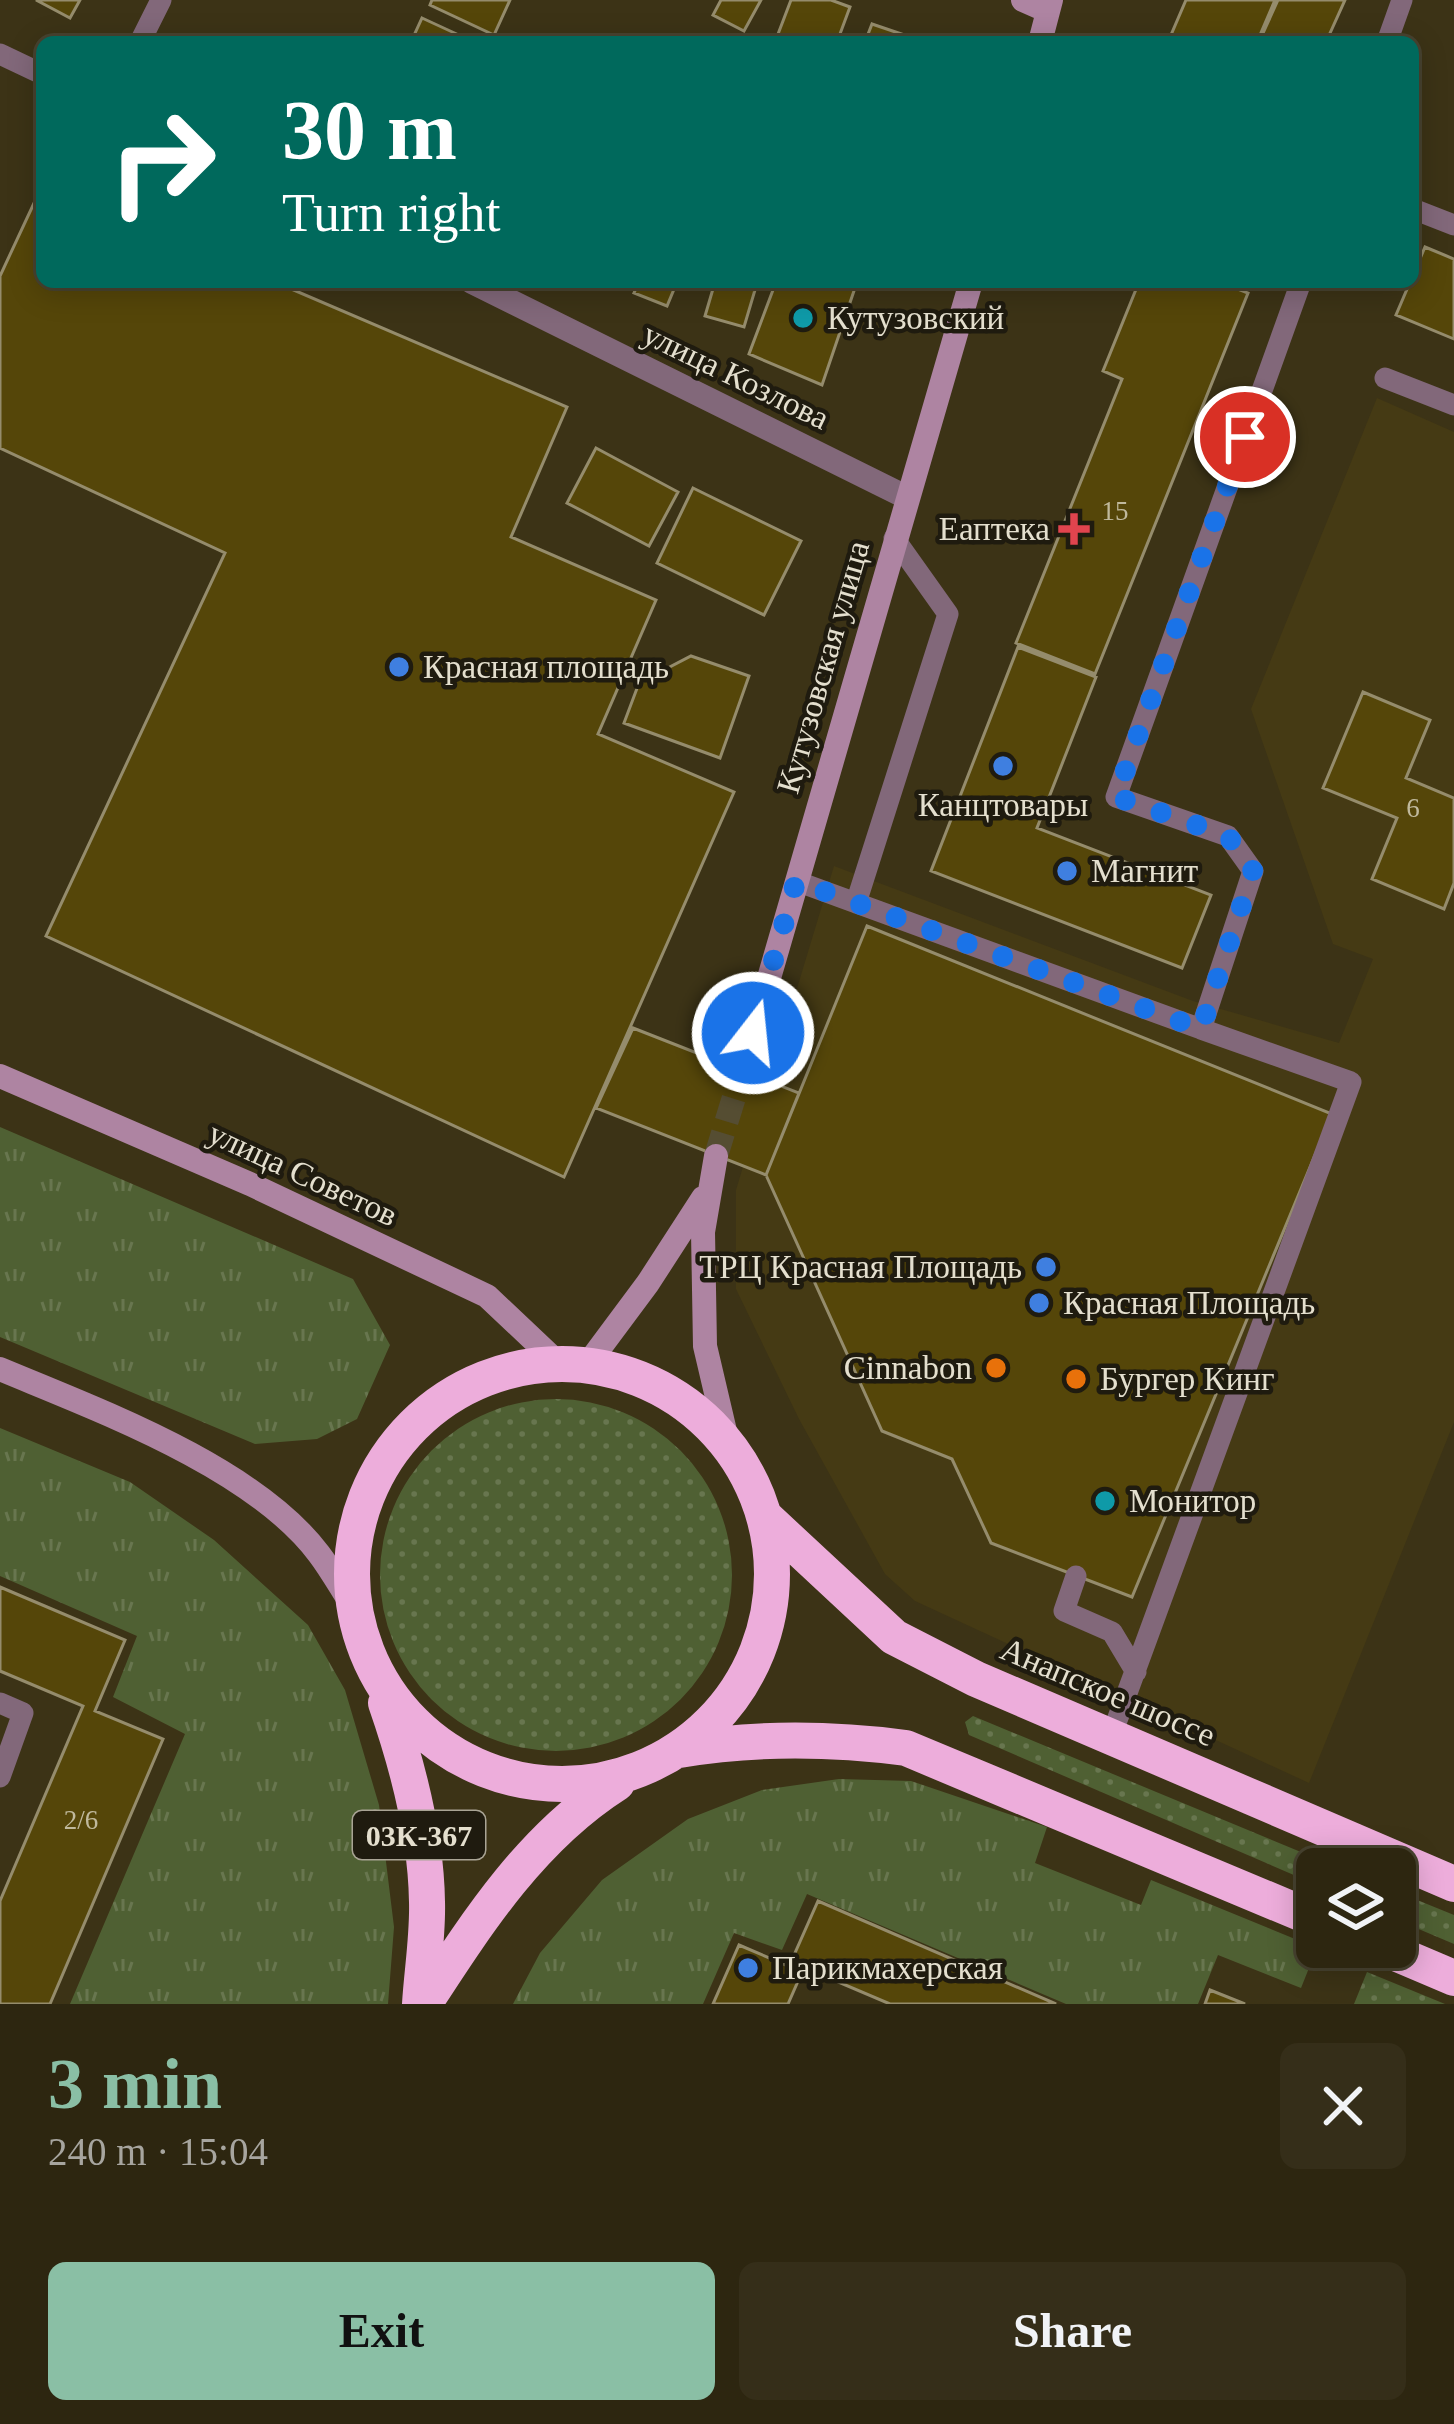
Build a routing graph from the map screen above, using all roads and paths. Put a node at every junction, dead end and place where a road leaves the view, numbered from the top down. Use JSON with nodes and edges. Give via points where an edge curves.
{"nodes":[{"id":1,"x":161,"y":0,"type":"edge"},
{"id":2,"x":1023,"y":0,"type":"edge"},
{"id":3,"x":1402,"y":0,"type":"edge"},
{"id":4,"x":1049,"y":5,"type":"edge"},
{"id":5,"x":143,"y":36,"type":"edge"},
{"id":6,"x":1041,"y":36,"type":"edge"},
{"id":7,"x":1389,"y":36,"type":"edge"},
{"id":8,"x":0,"y":54,"type":"edge"},
{"id":9,"x":36,"y":71,"type":"edge"},
{"id":10,"x":1419,"y":211,"type":"edge"},
{"id":11,"x":1454,"y":225,"type":"edge"},
{"id":12,"x":484,"y":288,"type":"edge"},
{"id":13,"x":969,"y":288,"type":"edge"},
{"id":14,"x":1299,"y":288,"type":"edge"},
{"id":15,"x":1385,"y":378,"type":"dead end"},
{"id":16,"x":1454,"y":406,"type":"edge"},
{"id":17,"x":906,"y":497,"type":"junction"},
{"id":18,"x":894,"y":538,"type":"junction"},
{"id":19,"x":796,"y":881,"type":"junction"},
{"id":20,"x":856,"y":903,"type":"junction"},
{"id":21,"x":1201,"y":1029,"type":"junction"},
{"id":22,"x":742,"y":1071,"type":"tunnel mouth"},
{"id":23,"x":0,"y":1076,"type":"edge"},
{"id":24,"x":716,"y":1156,"type":"tunnel mouth"},
{"id":25,"x":708,"y":1191,"type":"junction"},
{"id":26,"x":573,"y":1364,"type":"junction"},
{"id":27,"x":0,"y":1369,"type":"edge"},
{"id":28,"x":728,"y":1444,"type":"junction"},
{"id":29,"x":766,"y":1518,"type":"junction"},
{"id":30,"x":1076,"y":1576,"type":"dead end"},
{"id":31,"x":354,"y":1608,"type":"junction"},
{"id":32,"x":374,"y":1671,"type":"junction"},
{"id":33,"x":1136,"y":1672,"type":"junction"},
{"id":34,"x":0,"y":1703,"type":"edge"},
{"id":35,"x":1112,"y":1734,"type":"junction"},
{"id":36,"x":677,"y":1750,"type":"junction"},
{"id":37,"x":634,"y":1772,"type":"junction"},
{"id":38,"x":0,"y":1777,"type":"edge"},
{"id":39,"x":1454,"y":1884,"type":"edge"},
{"id":40,"x":1296,"y":1911,"type":"edge"},
{"id":41,"x":1416,"y":1962,"type":"edge"},
{"id":42,"x":1454,"y":1978,"type":"edge"},
{"id":43,"x":422,"y":2004,"type":"edge"}],
"edges":[{"from":1,"to":5,"type":"lane"},
{"from":2,"to":4,"type":"street"},
{"from":3,"to":7,"type":"lane"},
{"from":4,"to":6,"type":"street"},
{"from":8,"to":9,"type":"lane"},
{"from":10,"to":11,"type":"lane"},
{"from":12,"to":17,"type":"street","name":"улица Козлова"},
{"from":13,"to":17,"type":"street","name":"Кутузовская улица"},
{"from":14,"to":21,"type":"lane","via":[[1116,797],[1228,836],[1253,871]]},
{"from":15,"to":16,"type":"lane"},
{"from":17,"to":18,"type":"street","name":"Кутузовская улица"},
{"from":18,"to":19,"type":"street","name":"Кутузовская улица"},
{"from":18,"to":20,"type":"lane","via":[[947,614]]},
{"from":19,"to":20,"type":"lane"},
{"from":19,"to":22,"type":"street","name":"Кутузовская улица"},
{"from":20,"to":21,"type":"lane"},
{"from":21,"to":33,"type":"lane","via":[[1352,1082]]},
{"from":23,"to":26,"type":"street","name":"улица Советов","via":[[487,1296]]},
{"from":24,"to":25,"type":"street"},
{"from":25,"to":26,"type":"street","via":[[648,1283]]},
{"from":25,"to":28,"type":"street","via":[[705,1346]]},
{"from":26,"to":28,"type":"highway","via":[[640,1378],[689,1405]]},
{"from":26,"to":31,"type":"highway","via":[[508,1370],[418,1420],[385,1460],[362,1507],[351,1557]]},
{"from":27,"to":31,"type":"street","via":[[134,1425],[229,1477],[317,1551]]},
{"from":28,"to":29,"type":"highway"},
{"from":29,"to":35,"type":"highway","name":"Анапское шоссе","via":[[894,1637]]},
{"from":29,"to":36,"type":"highway","via":[[773,1562],[760,1648],[740,1688]]},
{"from":30,"to":33,"type":"lane","via":[[1064,1611],[1112,1632]]},
{"from":31,"to":32,"type":"highway"},
{"from":32,"to":37,"type":"highway","via":[[429,1738],[485,1769],[548,1784]]},
{"from":32,"to":43,"type":"highway","number":"03К-367","via":[[418,1822],[427,1902]]},
{"from":33,"to":35,"type":"lane"},
{"from":34,"to":38,"type":"lane","via":[[23,1713]]},
{"from":35,"to":39,"type":"highway","name":"Анапское шоссе"},
{"from":36,"to":37,"type":"highway"},
{"from":36,"to":40,"type":"highway","via":[[775,1738],[906,1748]]},
{"from":37,"to":43,"type":"highway","number":"03К-367","via":[[585,1803],[495,1895]]},
{"from":41,"to":42,"type":"highway"}]}
